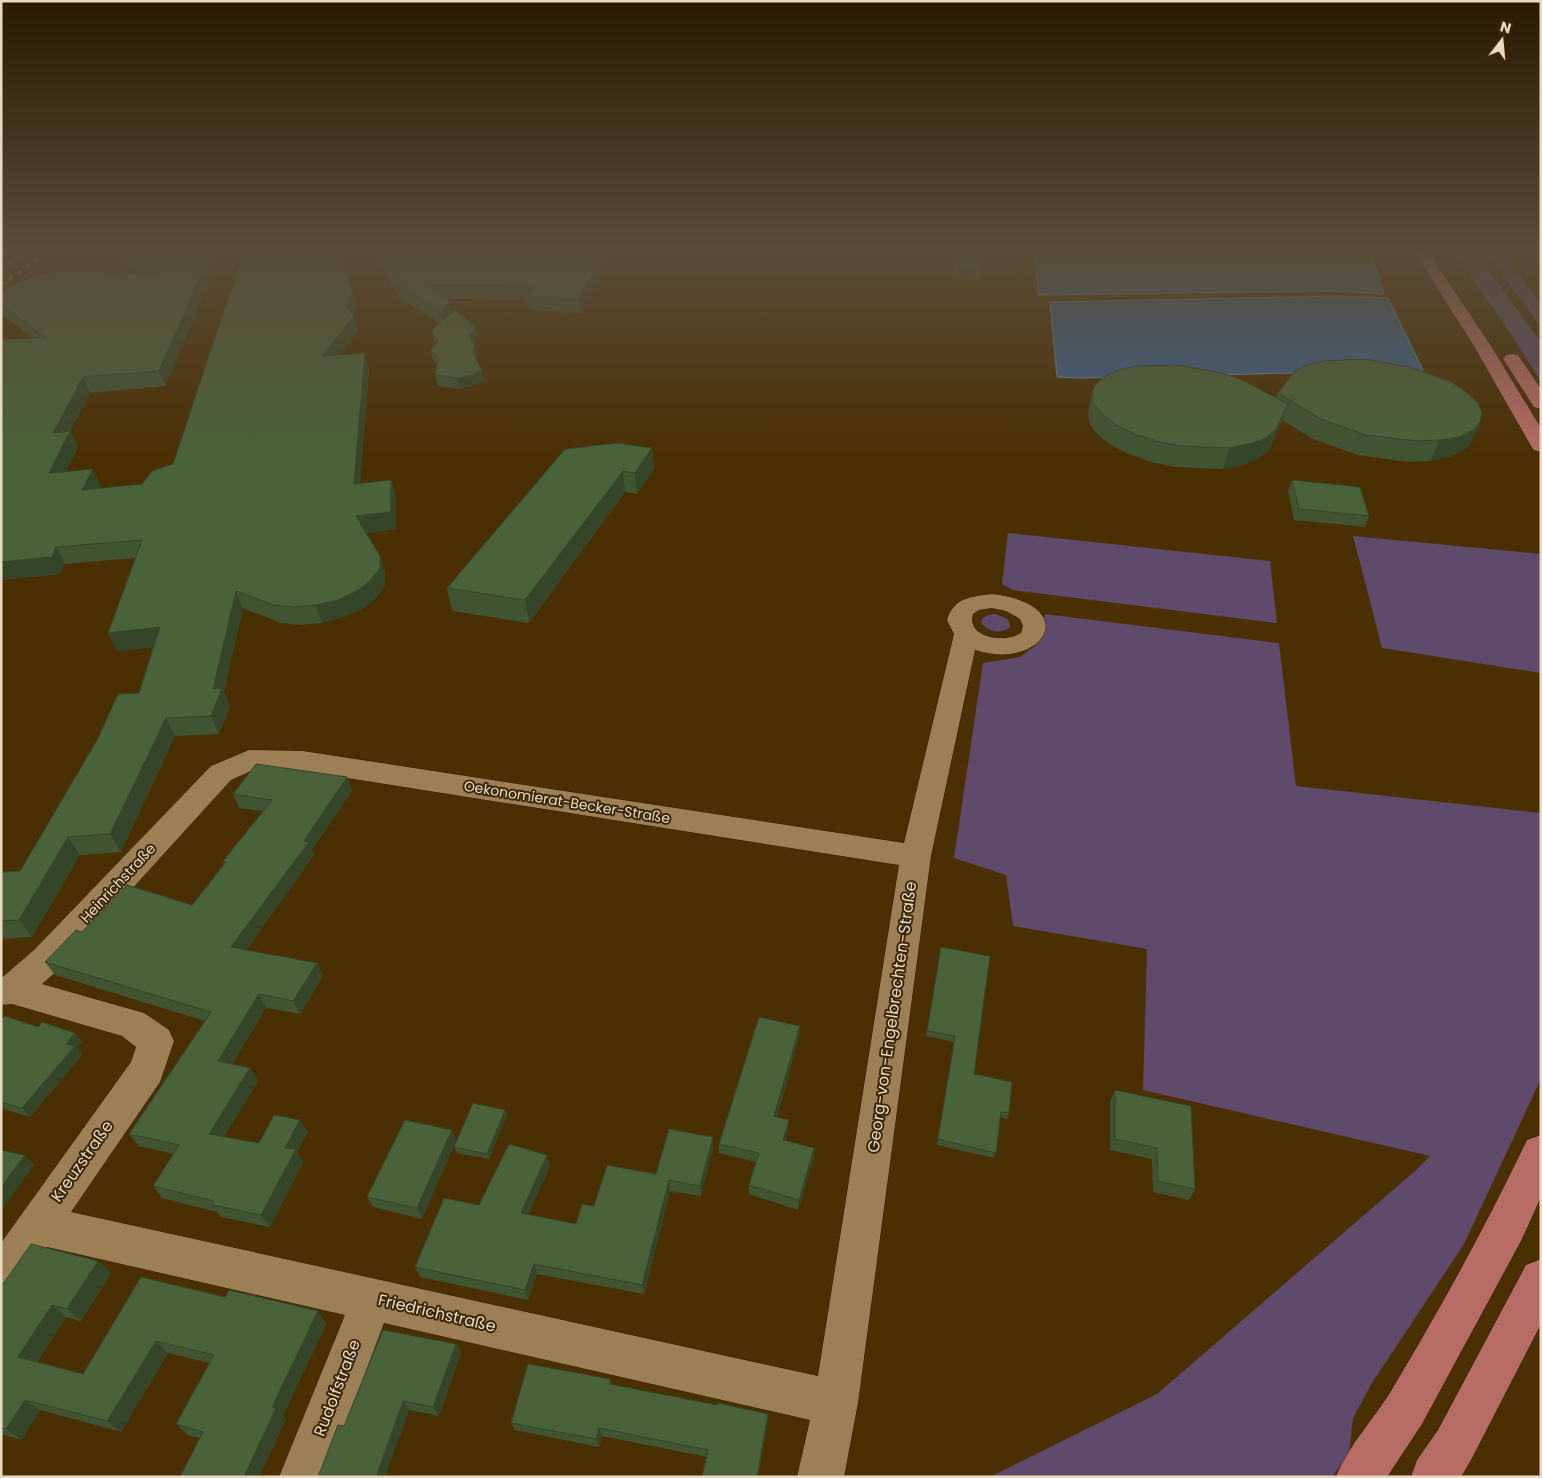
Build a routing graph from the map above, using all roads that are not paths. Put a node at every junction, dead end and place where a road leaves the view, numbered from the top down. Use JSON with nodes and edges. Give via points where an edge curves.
{"nodes":[{"id":1,"x":1466,"y":319,"type":"edge"},
{"id":2,"x":1504,"y":347,"type":"dead end"},
{"id":3,"x":1541,"y":403,"type":"edge"},
{"id":4,"x":1541,"y":446,"type":"edge"},
{"id":5,"x":966,"y":635,"type":"junction"},
{"id":6,"x":221,"y":773,"type":"joint"},
{"id":7,"x":916,"y":856,"type":"junction"},
{"id":8,"x":7,"y":990,"type":"edge"},
{"id":9,"x":156,"y":1041,"type":"joint"},
{"id":10,"x":1541,"y":1153,"type":"edge"},
{"id":11,"x":37,"y":1226,"type":"junction"},
{"id":12,"x":1,"y":1278,"type":"edge"},
{"id":13,"x":1541,"y":1280,"type":"edge"},
{"id":14,"x":372,"y":1299,"type":"junction"},
{"id":15,"x":836,"y":1403,"type":"junction"},
{"id":16,"x":302,"y":1477,"type":"edge"},
{"id":17,"x":820,"y":1477,"type":"edge"},
{"id":18,"x":832,"y":1477,"type":"edge"},
{"id":19,"x":1359,"y":1477,"type":"edge"},
{"id":20,"x":1434,"y":1477,"type":"edge"}],
"edges":[{"from":1,"to":4,"type":"main road"},
{"from":2,"to":3,"type":"main road"},
{"from":5,"to":5,"type":"street","name":"Georg-von-Engelbrechten-Straße","via":[[958,623],[959,616],[979,594],[1023,609],[1034,621],[1033,635],[1016,645],[986,645]]},
{"from":5,"to":7,"type":"street","name":"Georg-von-Engelbrechten-Straße"},
{"from":6,"to":7,"type":"street","name":"Oekonomierat-Becker-Straße","via":[[249,760],[303,760]]},
{"from":6,"to":8,"type":"street","name":"Heinrichstraße","via":[[48,959]]},
{"from":7,"to":15,"type":"street","name":"Georg-von-Engelbrechten-Straße"},
{"from":8,"to":9,"type":"street","name":"Heinrichstraße","via":[[132,1024]]},
{"from":9,"to":11,"type":"street","name":"Kreuzstraße","via":[[147,1070]]},
{"from":10,"to":19,"type":"main road","via":[[1507,1227],[1406,1408]]},
{"from":11,"to":12,"type":"street","name":"Kreuzstraße"},
{"from":11,"to":14,"type":"street","name":"Friedrichstraße"},
{"from":13,"to":20,"type":"main road","via":[[1454,1446]]},
{"from":14,"to":15,"type":"street","name":"Friedrichstraße"},
{"from":14,"to":16,"type":"street","name":"Rudolfstraße"},
{"from":15,"to":17,"type":"street","name":"Georg-von-Engelbrechten-Straße"},
{"from":15,"to":18,"type":"street","name":"Georg-von-Engelbrechten-Straße"}]}
